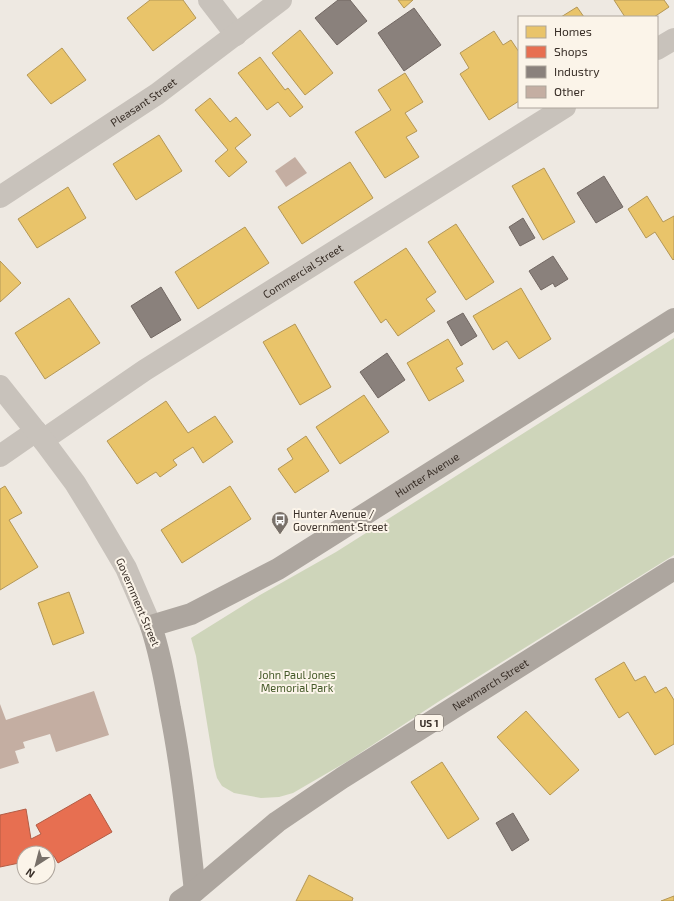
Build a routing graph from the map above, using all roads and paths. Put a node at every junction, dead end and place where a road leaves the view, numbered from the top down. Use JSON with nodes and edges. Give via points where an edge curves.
{"nodes":[{"id":1,"x":209,"y":0,"type":"edge"},
{"id":2,"x":281,"y":0,"type":"edge"},
{"id":3,"x":236,"y":35,"type":"junction"},
{"id":4,"x":674,"y":38,"type":"edge"},
{"id":5,"x":658,"y":48,"type":"edge"},
{"id":6,"x":563,"y":108,"type":"edge"},
{"id":7,"x":0,"y":196,"type":"edge"},
{"id":8,"x":674,"y":319,"type":"edge"},
{"id":9,"x":0,"y":386,"type":"edge"},
{"id":10,"x":40,"y":436,"type":"junction"},
{"id":11,"x":0,"y":456,"type":"edge"},
{"id":12,"x":674,"y":569,"type":"edge"},
{"id":13,"x":151,"y":626,"type":"junction"},
{"id":14,"x":190,"y":898,"type":"edge"}],
"edges":[{"from":1,"to":3,"type":"street"},
{"from":2,"to":3,"type":"street","name":"Pleasant Street"},
{"from":3,"to":7,"type":"street","name":"Pleasant Street","via":[[157,94]]},
{"from":4,"to":5,"type":"street"},
{"from":6,"to":10,"type":"street","name":"Commercial Street"},
{"from":8,"to":13,"type":"main road","name":"Hunter Avenue","via":[[278,569],[191,614]]},
{"from":9,"to":10,"type":"street","name":"Government Street"},
{"from":10,"to":11,"type":"street","name":"Commercial Street"},
{"from":10,"to":13,"type":"street","name":"Government Street","via":[[75,483],[124,564]]},
{"from":12,"to":14,"type":"main road","name":"Newmarch Street","number":"US 1","via":[[342,778],[277,822]]},
{"from":13,"to":14,"type":"main road","name":"Government Street","via":[[161,657],[180,765]]}]}
